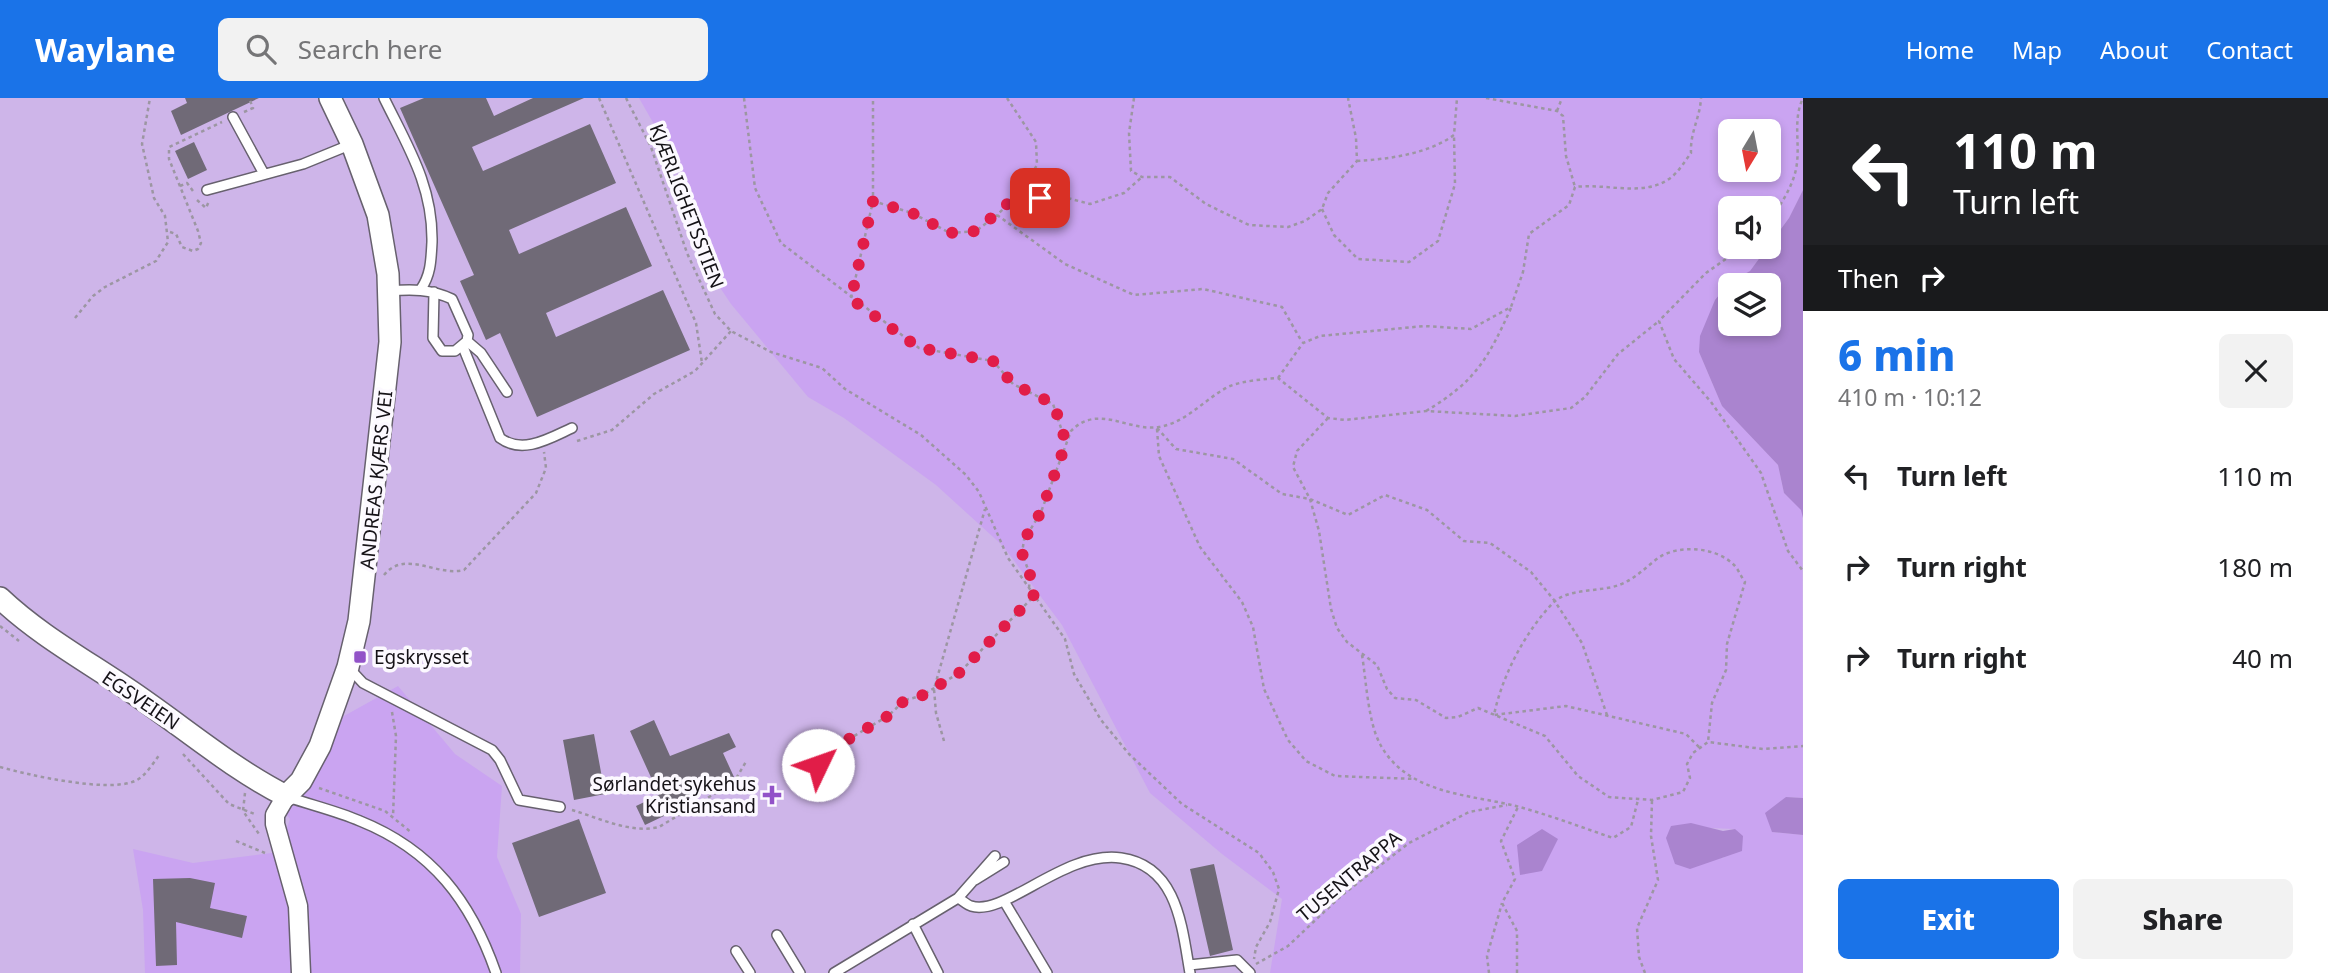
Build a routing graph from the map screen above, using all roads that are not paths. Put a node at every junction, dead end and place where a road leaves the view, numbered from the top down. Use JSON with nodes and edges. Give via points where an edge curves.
{"nodes":[{"id":1,"x":330,"y":98,"type":"edge"},
{"id":2,"x":384,"y":98,"type":"edge"},
{"id":3,"x":233,"y":117,"type":"road end"},
{"id":4,"x":352,"y":144,"type":"junction"},
{"id":5,"x":264,"y":174,"type":"junction"},
{"id":6,"x":207,"y":190,"type":"dead end"},
{"id":7,"x":421,"y":289,"type":"junction"},
{"id":8,"x":389,"y":291,"type":"junction"},
{"id":9,"x":434,"y":292,"type":"junction"},
{"id":10,"x":465,"y":344,"type":"junction"},
{"id":11,"x":507,"y":392,"type":"dead end"},
{"id":12,"x":572,"y":428,"type":"dead end"},
{"id":13,"x":0,"y":598,"type":"edge"},
{"id":14,"x":348,"y":667,"type":"junction"},
{"id":15,"x":286,"y":796,"type":"junction"},
{"id":16,"x":559,"y":807,"type":"road end"},
{"id":17,"x":1000,"y":859,"type":"dead end"},
{"id":18,"x":958,"y":898,"type":"junction"},
{"id":19,"x":1004,"y":901,"type":"junction"},
{"id":20,"x":913,"y":924,"type":"junction"},
{"id":21,"x":777,"y":935,"type":"dead end"},
{"id":22,"x":736,"y":951,"type":"dead end"},
{"id":23,"x":1190,"y":969,"type":"edge"},
{"id":24,"x":1252,"y":970,"type":"edge"},
{"id":25,"x":841,"y":971,"type":"edge"},
{"id":26,"x":301,"y":973,"type":"edge"},
{"id":27,"x":496,"y":973,"type":"edge"},
{"id":28,"x":750,"y":973,"type":"edge"},
{"id":29,"x":800,"y":973,"type":"edge"},
{"id":30,"x":938,"y":973,"type":"edge"},
{"id":31,"x":1047,"y":973,"type":"edge"}],
"edges":[{"from":1,"to":4,"type":"street","name":"ANDREAS KJÆRS VEI"},
{"from":2,"to":7,"type":"lane","via":[[430,199],[431,261]]},
{"from":3,"to":5,"type":"lane"},
{"from":4,"to":5,"type":"lane"},
{"from":4,"to":8,"type":"street","name":"ANDREAS KJÆRS VEI","via":[[378,215]]},
{"from":5,"to":6,"type":"lane"},
{"from":7,"to":8,"type":"lane"},
{"from":7,"to":9,"type":"lane"},
{"from":8,"to":14,"type":"street","name":"ANDREAS KJÆRS VEI","via":[[387,380],[363,593]]},
{"from":9,"to":10,"type":"lane","via":[[456,304],[466,328]]},
{"from":9,"to":10,"type":"lane","via":[[435,344],[448,352]]},
{"from":10,"to":11,"type":"lane","via":[[481,353]]},
{"from":10,"to":12,"type":"lane","via":[[498,435],[515,445],[540,442]]},
{"from":13,"to":15,"type":"street","name":"EGSVEIEN","via":[[67,651]]},
{"from":14,"to":15,"type":"street","name":"ANDREAS KJÆRS VEI","via":[[311,765]]},
{"from":14,"to":16,"type":"lane","via":[[363,683],[492,750],[519,800]]},
{"from":15,"to":26,"type":"street","via":[[275,815],[298,906]]},
{"from":15,"to":27,"type":"lane","name":"EGSVEIEN","via":[[360,821],[404,844],[433,867],[474,917]]},
{"from":17,"to":18,"type":"lane"},
{"from":18,"to":19,"type":"lane","via":[[972,907]]},
{"from":18,"to":20,"type":"lane"},
{"from":19,"to":23,"type":"lane","via":[[1073,863],[1112,857],[1136,862],[1156,874],[1170,891]]},
{"from":19,"to":31,"type":"lane"},
{"from":20,"to":25,"type":"lane"},
{"from":20,"to":30,"type":"lane"},
{"from":21,"to":29,"type":"lane"},
{"from":22,"to":28,"type":"lane"},
{"from":23,"to":24,"type":"lane","via":[[1237,960]]}]}
